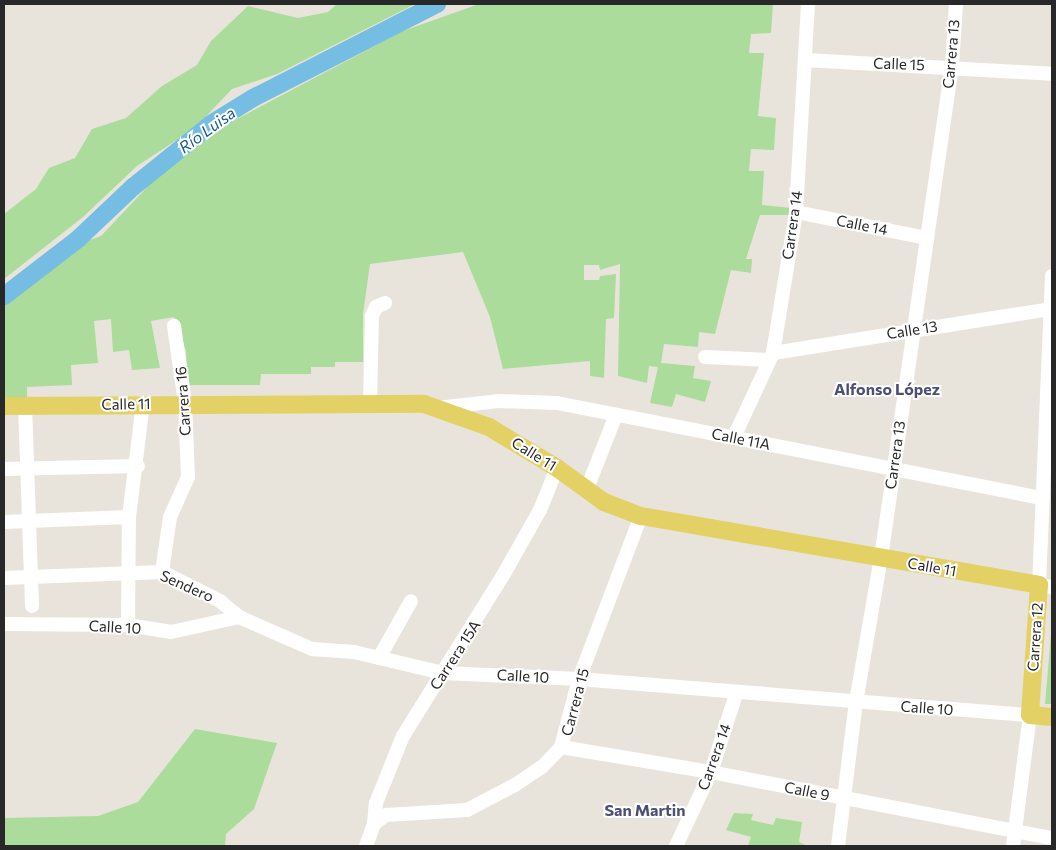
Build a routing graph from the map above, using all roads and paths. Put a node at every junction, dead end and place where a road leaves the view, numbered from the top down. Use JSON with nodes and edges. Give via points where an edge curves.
{"nodes":[{"id":1,"x":808,"y":4,"type":"edge"},
{"id":2,"x":956,"y":4,"type":"edge"},
{"id":3,"x":805,"y":60,"type":"junction"},
{"id":4,"x":952,"y":66,"type":"junction"},
{"id":5,"x":1052,"y":74,"type":"edge"},
{"id":6,"x":796,"y":212,"type":"junction"},
{"id":7,"x":928,"y":238,"type":"junction"},
{"id":8,"x":1052,"y":276,"type":"edge"},
{"id":9,"x":385,"y":303,"type":"dead end"},
{"id":10,"x":1051,"y":310,"type":"edge"},
{"id":11,"x":174,"y":326,"type":"dead end"},
{"id":12,"x":912,"y":329,"type":"junction"},
{"id":13,"x":771,"y":356,"type":"junction"},
{"id":14,"x":705,"y":357,"type":"dead end"},
{"id":15,"x":1049,"y":402,"type":"edge"},
{"id":16,"x":143,"y":403,"type":"junction"},
{"id":17,"x":185,"y":403,"type":"junction"},
{"id":18,"x":370,"y":403,"type":"junction"},
{"id":19,"x":4,"y":406,"type":"edge"},
{"id":20,"x":25,"y":406,"type":"junction"},
{"id":21,"x":437,"y":408,"type":"junction"},
{"id":22,"x":616,"y":415,"type":"junction"},
{"id":23,"x":734,"y":437,"type":"junction"},
{"id":24,"x":138,"y":466,"type":"junction"},
{"id":25,"x":26,"y":468,"type":"junction"},
{"id":26,"x":557,"y":468,"type":"junction"},
{"id":27,"x":4,"y":469,"type":"edge"},
{"id":28,"x":892,"y":469,"type":"junction"},
{"id":29,"x":586,"y":491,"type":"junction"},
{"id":30,"x":1044,"y":498,"type":"junction"},
{"id":31,"x":641,"y":516,"type":"junction"},
{"id":32,"x":128,"y":517,"type":"junction"},
{"id":33,"x":4,"y":522,"type":"edge"},
{"id":34,"x":29,"y":522,"type":"junction"},
{"id":35,"x":881,"y":558,"type":"junction"},
{"id":36,"x":129,"y":572,"type":"junction"},
{"id":37,"x":162,"y":572,"type":"junction"},
{"id":38,"x":31,"y":577,"type":"junction"},
{"id":39,"x":4,"y":578,"type":"edge"},
{"id":40,"x":1046,"y":586,"type":"edge"},
{"id":41,"x":410,"y":601,"type":"dead end"},
{"id":42,"x":32,"y":606,"type":"dead end"},
{"id":43,"x":239,"y":617,"type":"junction"},
{"id":44,"x":4,"y":624,"type":"edge"},
{"id":45,"x":128,"y":625,"type":"junction"},
{"id":46,"x":379,"y":658,"type":"junction"},
{"id":47,"x":443,"y":672,"type":"junction"},
{"id":48,"x":579,"y":679,"type":"junction"},
{"id":49,"x":736,"y":694,"type":"junction"},
{"id":50,"x":856,"y":702,"type":"junction"},
{"id":51,"x":1030,"y":716,"type":"junction"},
{"id":52,"x":1052,"y":717,"type":"edge"},
{"id":53,"x":562,"y":747,"type":"junction"},
{"id":54,"x":711,"y":772,"type":"junction"},
{"id":55,"x":845,"y":799,"type":"junction"},
{"id":56,"x":374,"y":824,"type":"junction"},
{"id":57,"x":1015,"y":830,"type":"junction"},
{"id":58,"x":1052,"y":838,"type":"edge"},
{"id":59,"x":366,"y":846,"type":"edge"},
{"id":60,"x":676,"y":846,"type":"edge"},
{"id":61,"x":838,"y":846,"type":"edge"},
{"id":62,"x":1013,"y":846,"type":"edge"}],
"edges":[{"from":1,"to":3,"type":"street","name":"Carrera 14"},
{"from":2,"to":4,"type":"street","name":"Carrera 13"},
{"from":3,"to":4,"type":"street","name":"Calle 15"},
{"from":3,"to":6,"type":"street","name":"Carrera 14"},
{"from":4,"to":5,"type":"street","name":"Calle 15"},
{"from":4,"to":7,"type":"street","name":"Carrera 13"},
{"from":6,"to":7,"type":"street","name":"Calle 14"},
{"from":6,"to":13,"type":"street","name":"Carrera 14"},
{"from":7,"to":12,"type":"street","name":"Carrera 13"},
{"from":8,"to":10,"type":"street","name":"Carrera 12"},
{"from":9,"to":18,"type":"street","via":[[376,307],[372,316]]},
{"from":10,"to":12,"type":"street","name":"Calle 13"},
{"from":10,"to":15,"type":"street","name":"Carrera 12"},
{"from":11,"to":17,"type":"street","name":"Carrera 16"},
{"from":12,"to":13,"type":"street","name":"Calle 13"},
{"from":12,"to":28,"type":"street","name":"Carrera 13"},
{"from":13,"to":14,"type":"street","name":"Calle 13"},
{"from":13,"to":23,"type":"street","name":"Carrera 14"},
{"from":15,"to":30,"type":"street","name":"Carrera 12"},
{"from":16,"to":17,"type":"main road","name":"Calle 11"},
{"from":16,"to":20,"type":"main road","name":"Calle 11"},
{"from":16,"to":24,"type":"street"},
{"from":17,"to":18,"type":"main road","name":"Calle 11"},
{"from":17,"to":37,"type":"street","name":"Carrera 16","via":[[188,477],[170,517]]},
{"from":18,"to":21,"type":"main road","name":"Calle 11","via":[[410,402]]},
{"from":19,"to":20,"type":"main road","name":"Calle 11"},
{"from":20,"to":25,"type":"street"},
{"from":21,"to":22,"type":"street","name":"Calle 11A","via":[[528,400]]},
{"from":21,"to":26,"type":"main road","name":"Calle 11","via":[[489,427]]},
{"from":22,"to":23,"type":"street","name":"Calle 11A"},
{"from":22,"to":29,"type":"street"},
{"from":23,"to":28,"type":"street","name":"Calle 11A"},
{"from":24,"to":25,"type":"street"},
{"from":24,"to":32,"type":"street"},
{"from":25,"to":27,"type":"street"},
{"from":25,"to":34,"type":"street"},
{"from":26,"to":29,"type":"main road","name":"Calle 11"},
{"from":26,"to":47,"type":"street","name":"Carrera 15A","via":[[540,510]]},
{"from":28,"to":30,"type":"street","name":"Calle 11A"},
{"from":28,"to":35,"type":"street","name":"Carrera 13"},
{"from":29,"to":31,"type":"main road","name":"Calle 11"},
{"from":30,"to":40,"type":"street","name":"Carrera 12"},
{"from":31,"to":35,"type":"main road","name":"Calle 11"},
{"from":31,"to":48,"type":"street","name":"Carrera 15"},
{"from":32,"to":34,"type":"street"},
{"from":32,"to":36,"type":"street"},
{"from":33,"to":34,"type":"street"},
{"from":34,"to":38,"type":"street"},
{"from":35,"to":40,"type":"main road","name":"Calle 11"},
{"from":35,"to":50,"type":"street","name":"Carrera 13"},
{"from":36,"to":37,"type":"street","name":"Sendero"},
{"from":36,"to":38,"type":"street","name":"Sendero"},
{"from":36,"to":45,"type":"street"},
{"from":37,"to":43,"type":"street","name":"Sendero","via":[[220,601]]},
{"from":38,"to":39,"type":"street","name":"Sendero"},
{"from":38,"to":42,"type":"street"},
{"from":40,"to":51,"type":"main road","name":"Carrera 12"},
{"from":41,"to":46,"type":"street"},
{"from":43,"to":45,"type":"street","name":"Calle 10","via":[[171,632]]},
{"from":43,"to":46,"type":"street","name":"Calle 10","via":[[312,649]]},
{"from":44,"to":45,"type":"street","name":"Calle 10"},
{"from":46,"to":47,"type":"street","name":"Calle 10"},
{"from":47,"to":48,"type":"street","name":"Calle 10"},
{"from":47,"to":56,"type":"street","name":"Carrera 15A","via":[[403,736],[376,803]]},
{"from":48,"to":49,"type":"street","name":"Calle 10"},
{"from":48,"to":53,"type":"street","name":"Carrera 15"},
{"from":49,"to":50,"type":"street","name":"Calle 10"},
{"from":49,"to":54,"type":"street","name":"Carrera 14"},
{"from":50,"to":51,"type":"street","name":"Calle 10"},
{"from":50,"to":55,"type":"street","name":"Carrera 13"},
{"from":51,"to":52,"type":"main road","name":"Calle 10"},
{"from":51,"to":57,"type":"street","name":"Carrera 12"},
{"from":53,"to":54,"type":"street","name":"Calle 9"},
{"from":53,"to":56,"type":"street","name":"Carrera 15","via":[[542,767],[515,785],[467,810],[386,815]]},
{"from":54,"to":55,"type":"street","name":"Calle 9"},
{"from":54,"to":60,"type":"street","name":"Carrera 14"},
{"from":55,"to":57,"type":"street","name":"Calle 9"},
{"from":55,"to":61,"type":"street","name":"Carrera 13"},
{"from":56,"to":59,"type":"street","name":"Carrera 15A"},
{"from":57,"to":58,"type":"street","name":"Calle 9"},
{"from":57,"to":62,"type":"street","name":"Carrera 12"}]}
